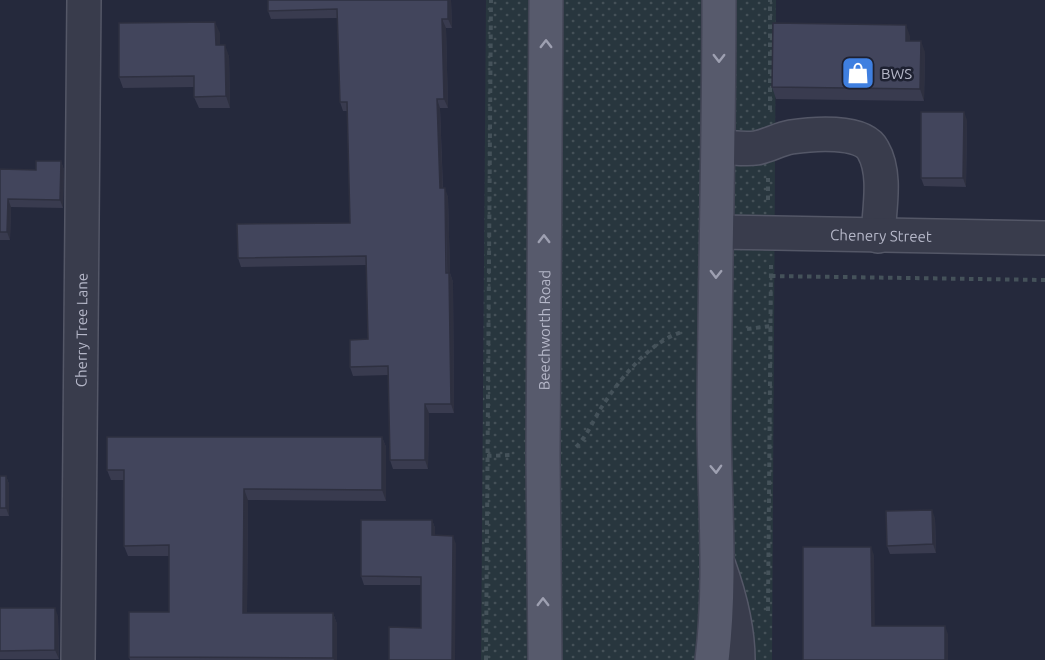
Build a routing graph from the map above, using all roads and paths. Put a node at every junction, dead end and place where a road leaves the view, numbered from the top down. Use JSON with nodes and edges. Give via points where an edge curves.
{"nodes":[{"id":1,"x":84,"y":0,"type":"edge"},
{"id":2,"x":491,"y":0,"type":"edge"},
{"id":3,"x":546,"y":0,"type":"edge"},
{"id":4,"x":719,"y":0,"type":"edge"},
{"id":5,"x":770,"y":0,"type":"edge"},
{"id":6,"x":770,"y":144,"type":"junction"},
{"id":7,"x":718,"y":147,"type":"junction"},
{"id":8,"x":717,"y":231,"type":"junction"},
{"id":9,"x":769,"y":234,"type":"junction"},
{"id":10,"x":878,"y":236,"type":"junction"},
{"id":11,"x":1045,"y":238,"type":"edge"},
{"id":12,"x":771,"y":276,"type":"junction"},
{"id":13,"x":1045,"y":280,"type":"edge"},
{"id":14,"x":771,"y":326,"type":"junction"},
{"id":15,"x":715,"y":330,"type":"junction"},
{"id":16,"x":543,"y":455,"type":"junction"},
{"id":17,"x":487,"y":456,"type":"junction"},
{"id":18,"x":718,"y":564,"type":"junction"},
{"id":19,"x":768,"y":612,"type":"dead end"},
{"id":20,"x":78,"y":660,"type":"edge"},
{"id":21,"x":486,"y":660,"type":"edge"},
{"id":22,"x":545,"y":660,"type":"edge"},
{"id":23,"x":712,"y":660,"type":"edge"},
{"id":24,"x":738,"y":660,"type":"edge"}],
"edges":[{"from":1,"to":20,"type":"street","name":"Cherry Tree Lane"},
{"from":2,"to":17,"type":"path"},
{"from":16,"to":3,"type":"main road","name":"Beechworth Road","one_way":true},
{"from":4,"to":7,"type":"main road","one_way":true},
{"from":5,"to":6,"type":"path"},
{"from":6,"to":7,"type":"street","via":[[755,148]]},
{"from":6,"to":9,"type":"path"},
{"from":6,"to":10,"type":"street","via":[[789,137],[832,134],[864,139],[873,148],[879,164]]},
{"from":7,"to":8,"type":"main road"},
{"from":8,"to":9,"type":"street","name":"Chenery Street"},
{"from":8,"to":15,"type":"main road","one_way":true},
{"from":9,"to":10,"type":"street","name":"Chenery Street"},
{"from":9,"to":12,"type":"path"},
{"from":10,"to":11,"type":"street","name":"Chenery Street"},
{"from":12,"to":13,"type":"path"},
{"from":12,"to":14,"type":"path"},
{"from":14,"to":15,"type":"path"},
{"from":14,"to":19,"type":"path"},
{"from":15,"to":16,"type":"path","via":[[679,333],[661,342],[616,386],[570,453]]},
{"from":15,"to":18,"type":"main road","one_way":true},
{"from":16,"to":17,"type":"path"},
{"from":22,"to":16,"type":"main road","name":"Beechworth Road","one_way":true},
{"from":17,"to":21,"type":"path"},
{"from":18,"to":23,"type":"main road"},
{"from":18,"to":24,"type":"street","via":[[734,612]]}]}
